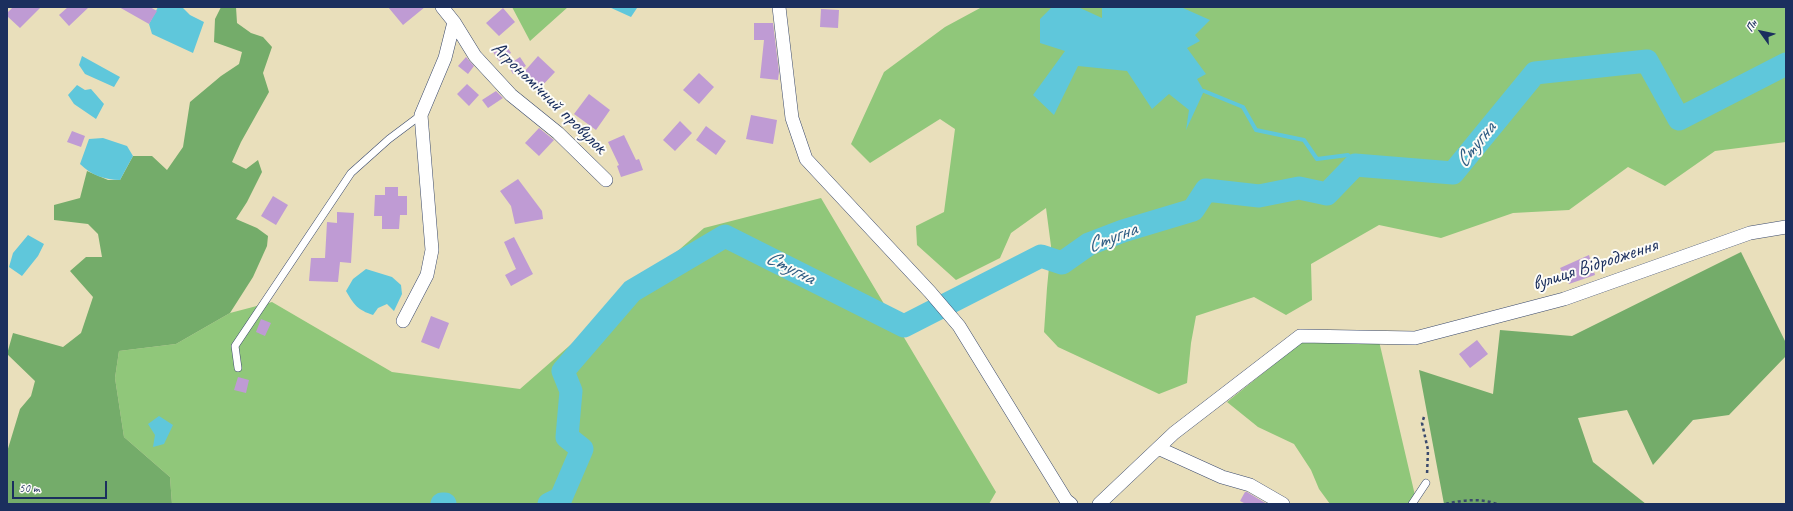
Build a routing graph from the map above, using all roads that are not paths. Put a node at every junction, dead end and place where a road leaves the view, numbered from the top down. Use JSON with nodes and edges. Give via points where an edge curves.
{"nodes":[{"id":1,"x":442,"y":7,"type":"edge"},
{"id":2,"x":779,"y":7,"type":"edge"},
{"id":3,"x":454,"y":22,"type":"junction"},
{"id":4,"x":421,"y":116,"type":"junction"},
{"id":5,"x":606,"y":180,"type":"dead end"},
{"id":6,"x":1786,"y":227,"type":"edge"},
{"id":7,"x":403,"y":321,"type":"dead end"},
{"id":8,"x":238,"y":368,"type":"dead end"},
{"id":9,"x":1158,"y":448,"type":"junction"},
{"id":10,"x":1426,"y":483,"type":"road end"},
{"id":11,"x":1071,"y":504,"type":"edge"},
{"id":12,"x":1099,"y":504,"type":"edge"},
{"id":13,"x":1283,"y":504,"type":"edge"},
{"id":14,"x":1412,"y":504,"type":"edge"}],
"edges":[{"from":1,"to":3,"type":"street","name":"Агрономічний провулок"},
{"from":2,"to":11,"type":"street","via":[[792,118],[806,159],[959,326],[1066,500]]},
{"from":3,"to":4,"type":"street","via":[[445,58]]},
{"from":3,"to":5,"type":"street","name":"Агрономічний провулок","via":[[475,56],[511,94],[558,133]]},
{"from":4,"to":7,"type":"street","via":[[432,250],[427,275]]},
{"from":4,"to":8,"type":"lane","via":[[389,139],[351,173],[235,346]]},
{"from":6,"to":9,"type":"street","name":"вулиця Відродження","via":[[1750,233],[1564,299],[1415,338],[1300,336]]},
{"from":9,"to":12,"type":"street","name":"вулиця Відродження"},
{"from":9,"to":13,"type":"street","via":[[1222,477],[1250,485]]},
{"from":10,"to":14,"type":"lane"}]}
